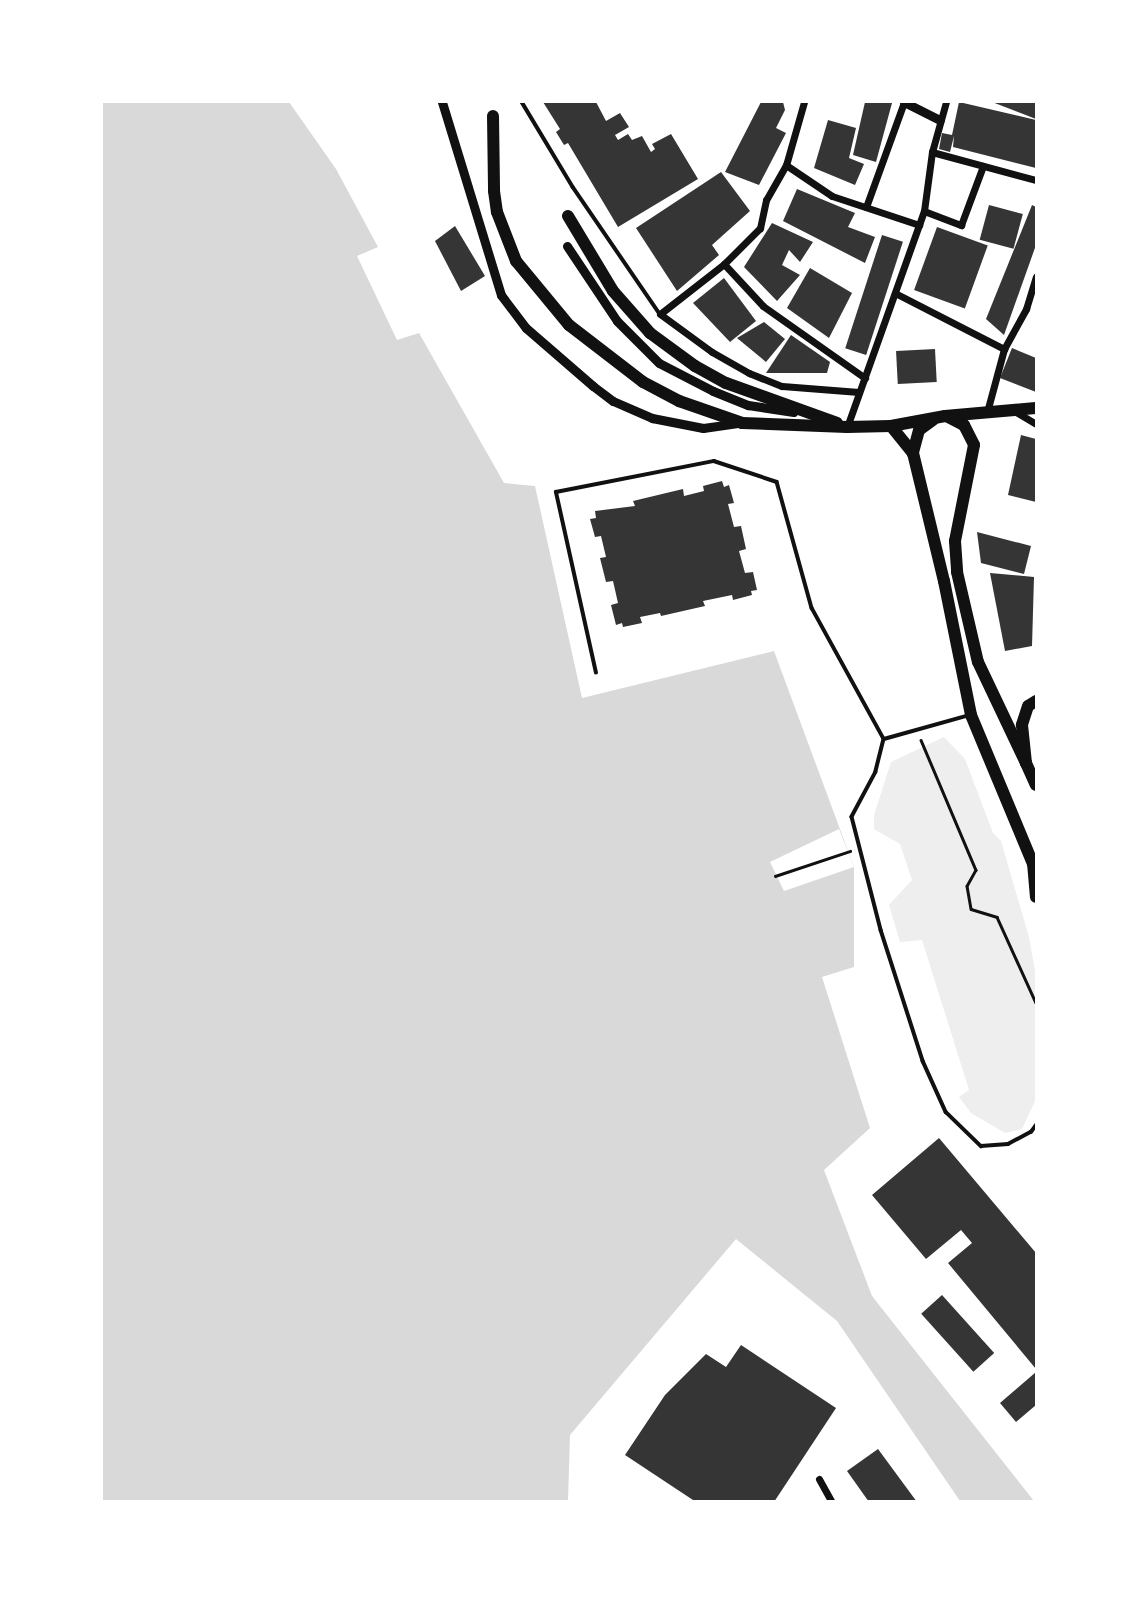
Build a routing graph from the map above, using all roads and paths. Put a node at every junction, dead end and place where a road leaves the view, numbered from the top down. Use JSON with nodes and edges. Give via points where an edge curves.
{"nodes":[{"id":1,"x":442,"y":102,"type":"edge"},
{"id":2,"x":522,"y":102,"type":"edge"},
{"id":3,"x":804,"y":102,"type":"edge"},
{"id":4,"x":904,"y":102,"type":"edge"},
{"id":5,"x":946,"y":102,"type":"edge"},
{"id":6,"x":493,"y":116,"type":"dead end"},
{"id":7,"x":940,"y":120,"type":"junction"},
{"id":8,"x":932,"y":152,"type":"junction"},
{"id":9,"x":786,"y":165,"type":"junction"},
{"id":10,"x":983,"y":166,"type":"junction"},
{"id":11,"x":1037,"y":180,"type":"edge"},
{"id":12,"x":866,"y":207,"type":"junction"},
{"id":13,"x":923,"y":211,"type":"junction"},
{"id":14,"x":568,"y":216,"type":"dead end"},
{"id":15,"x":919,"y":225,"type":"junction"},
{"id":16,"x":567,"y":246,"type":"dead end"},
{"id":17,"x":724,"y":264,"type":"junction"},
{"id":18,"x":1037,"y":277,"type":"edge"},
{"id":19,"x":895,"y":293,"type":"junction"},
{"id":20,"x":660,"y":314,"type":"junction"},
{"id":21,"x":1004,"y":349,"type":"junction"},
{"id":22,"x":865,"y":378,"type":"junction"},
{"id":23,"x":859,"y":392,"type":"junction"},
{"id":24,"x":1037,"y":408,"type":"edge"},
{"id":25,"x":1012,"y":410,"type":"junction"},
{"id":26,"x":987,"y":412,"type":"junction"},
{"id":27,"x":815,"y":415,"type":"junction"},
{"id":28,"x":945,"y":416,"type":"junction"},
{"id":29,"x":742,"y":423,"type":"junction"},
{"id":30,"x":1037,"y":424,"type":"edge"},
{"id":31,"x":891,"y":426,"type":"junction"},
{"id":32,"x":847,"y":427,"type":"junction"},
{"id":33,"x":913,"y":453,"type":"junction"},
{"id":34,"x":596,"y":673,"type":"dead end"},
{"id":35,"x":1037,"y":701,"type":"edge"},
{"id":36,"x":971,"y":715,"type":"junction"},
{"id":37,"x":917,"y":730,"type":"junction"},
{"id":38,"x":884,"y":739,"type":"junction"},
{"id":39,"x":1026,"y":763,"type":"junction"},
{"id":40,"x":1037,"y":785,"type":"edge"},
{"id":41,"x":860,"y":848,"type":"junction"},
{"id":42,"x":1035,"y":867,"type":"edge"},
{"id":43,"x":775,"y":876,"type":"dead end"},
{"id":44,"x":1037,"y":897,"type":"edge"},
{"id":45,"x":1037,"y":1003,"type":"edge"},
{"id":46,"x":1037,"y":1125,"type":"edge"},
{"id":47,"x":819,"y":1479,"type":"dead end"},
{"id":48,"x":832,"y":1502,"type":"edge"}],
"edges":[{"from":1,"to":29,"type":"street","via":[[501,295],[526,328],[613,401],[652,418],[702,428]]},
{"from":2,"to":20,"type":"lane","via":[[573,187]]},
{"from":3,"to":9,"type":"street"},
{"from":4,"to":7,"type":"street"},
{"from":4,"to":12,"type":"street"},
{"from":5,"to":7,"type":"street"},
{"from":6,"to":29,"type":"main road","via":[[491,164],[497,212],[516,261],[530,281],[569,325],[643,382],[679,401]]},
{"from":7,"to":8,"type":"street"},
{"from":8,"to":10,"type":"street"},
{"from":8,"to":13,"type":"street"},
{"from":9,"to":12,"type":"street","via":[[832,196]]},
{"from":9,"to":17,"type":"street","via":[[766,201],[760,228]]},
{"from":10,"to":11,"type":"street"},
{"from":10,"to":13,"type":"street","via":[[961,225]]},
{"from":12,"to":15,"type":"street"},
{"from":13,"to":15,"type":"street"},
{"from":14,"to":27,"type":"main road","via":[[612,291],[650,333],[726,383]]},
{"from":15,"to":19,"type":"street"},
{"from":16,"to":27,"type":"street","via":[[617,321],[659,363],[748,405]]},
{"from":17,"to":20,"type":"street"},
{"from":17,"to":22,"type":"street","via":[[763,306]]},
{"from":18,"to":21,"type":"street"},
{"from":19,"to":21,"type":"street"},
{"from":19,"to":22,"type":"street"},
{"from":20,"to":23,"type":"street","via":[[712,352],[771,382]]},
{"from":21,"to":26,"type":"street"},
{"from":22,"to":23,"type":"street"},
{"from":23,"to":32,"type":"street"},
{"from":24,"to":25,"type":"main road"},
{"from":25,"to":26,"type":"main road"},
{"from":25,"to":30,"type":"street"},
{"from":26,"to":28,"type":"main road"},
{"from":27,"to":32,"type":"main road"},
{"from":28,"to":31,"type":"main road"},
{"from":28,"to":33,"type":"main road","via":[[919,430]]},
{"from":28,"to":39,"type":"main road","via":[[964,425],[974,445],[955,541],[978,662]]},
{"from":29,"to":32,"type":"main road"},
{"from":31,"to":32,"type":"main road"},
{"from":31,"to":33,"type":"main road"},
{"from":33,"to":36,"type":"main road"},
{"from":34,"to":38,"type":"lane","via":[[556,492],[715,461],[777,482],[812,608]]},
{"from":35,"to":39,"type":"main road","via":[[1028,706],[1022,725]]},
{"from":36,"to":37,"type":"lane"},
{"from":36,"to":42,"type":"main road"},
{"from":37,"to":38,"type":"lane"},
{"from":37,"to":45,"type":"path","via":[[976,870],[967,887],[971,909],[997,917]]},
{"from":38,"to":41,"type":"lane","via":[[876,772],[852,817]]},
{"from":39,"to":40,"type":"main road"},
{"from":41,"to":43,"type":"path"},
{"from":41,"to":46,"type":"lane","via":[[923,1061],[946,1112],[981,1146],[1008,1144]]},
{"from":42,"to":44,"type":"main road"},
{"from":47,"to":48,"type":"street"}]}
